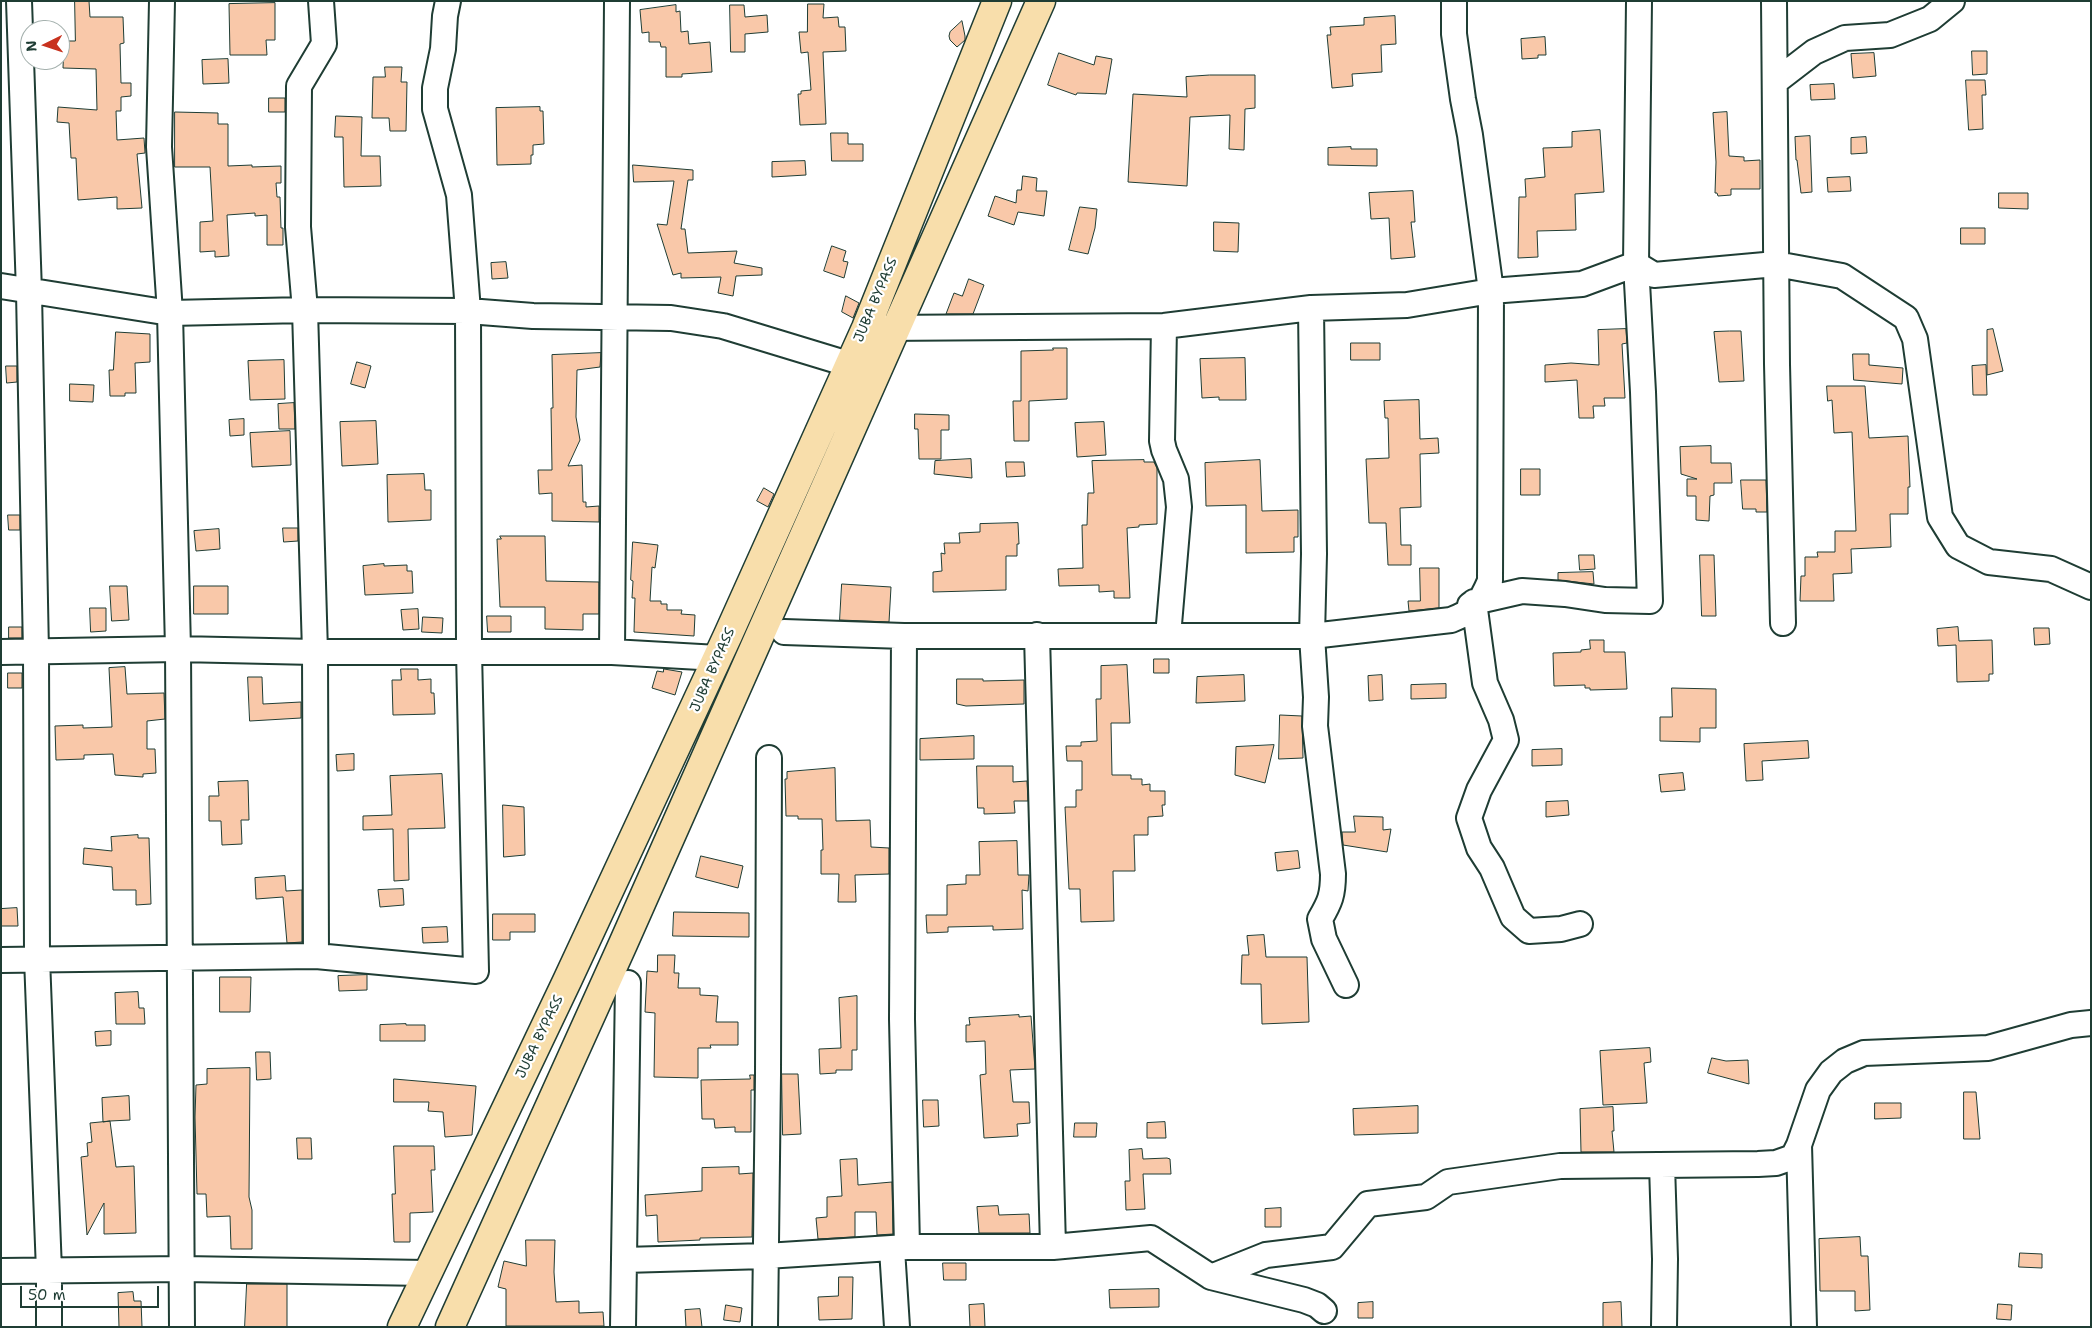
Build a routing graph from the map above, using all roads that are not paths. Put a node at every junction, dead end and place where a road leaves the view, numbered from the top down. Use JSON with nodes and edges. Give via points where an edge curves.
{"nodes":[{"id":1,"x":19,"y":1,"type":"edge"},
{"id":2,"x":162,"y":1,"type":"edge"},
{"id":3,"x":321,"y":1,"type":"edge"},
{"id":4,"x":448,"y":1,"type":"edge"},
{"id":5,"x":617,"y":1,"type":"edge"},
{"id":6,"x":996,"y":1,"type":"edge"},
{"id":7,"x":1042,"y":1,"type":"edge"},
{"id":8,"x":1454,"y":1,"type":"edge"},
{"id":9,"x":1639,"y":1,"type":"edge"},
{"id":10,"x":1774,"y":1,"type":"edge"},
{"id":11,"x":1952,"y":1,"type":"edge"},
{"id":12,"x":1775,"y":82,"type":"junction"},
{"id":13,"x":1636,"y":264,"type":"junction"},
{"id":14,"x":1776,"y":264,"type":"junction"},
{"id":15,"x":1,"y":286,"type":"edge"},
{"id":16,"x":1491,"y":291,"type":"junction"},
{"id":17,"x":29,"y":292,"type":"junction"},
{"id":18,"x":1311,"y":308,"type":"junction"},
{"id":19,"x":305,"y":310,"type":"junction"},
{"id":20,"x":468,"y":311,"type":"junction"},
{"id":21,"x":170,"y":313,"type":"junction"},
{"id":22,"x":614,"y":318,"type":"junction"},
{"id":23,"x":1164,"y":326,"type":"junction"},
{"id":24,"x":866,"y":328,"type":"junction"},
{"id":25,"x":848,"y":364,"type":"junction"},
{"id":26,"x":2091,"y":587,"type":"edge"},
{"id":27,"x":1474,"y":602,"type":"junction"},
{"id":28,"x":1451,"y":620,"type":"junction"},
{"id":29,"x":1783,"y":623,"type":"dead end"},
{"id":30,"x":784,"y":632,"type":"dead end"},
{"id":31,"x":1037,"y":635,"type":"junction"},
{"id":32,"x":904,"y":636,"type":"junction"},
{"id":33,"x":1168,"y":636,"type":"junction"},
{"id":34,"x":1312,"y":636,"type":"junction"},
{"id":35,"x":178,"y":649,"type":"junction"},
{"id":36,"x":469,"y":650,"type":"junction"},
{"id":37,"x":1,"y":652,"type":"edge"},
{"id":38,"x":36,"y":652,"type":"junction"},
{"id":39,"x":314,"y":652,"type":"junction"},
{"id":40,"x":612,"y":652,"type":"junction"},
{"id":41,"x":718,"y":658,"type":"junction"},
{"id":42,"x":769,"y":758,"type":"dead end"},
{"id":43,"x":1580,"y":924,"type":"dead end"},
{"id":44,"x":316,"y":956,"type":"junction"},
{"id":45,"x":37,"y":958,"type":"junction"},
{"id":46,"x":179,"y":959,"type":"junction"},
{"id":47,"x":1,"y":960,"type":"edge"},
{"id":48,"x":628,"y":983,"type":"dead end"},
{"id":49,"x":1346,"y":985,"type":"dead end"},
{"id":50,"x":2091,"y":1023,"type":"edge"},
{"id":51,"x":1799,"y":1145,"type":"junction"},
{"id":52,"x":1662,"y":1164,"type":"junction"},
{"id":53,"x":1053,"y":1247,"type":"junction"},
{"id":54,"x":900,"y":1248,"type":"junction"},
{"id":55,"x":766,"y":1256,"type":"junction"},
{"id":56,"x":624,"y":1260,"type":"junction"},
{"id":57,"x":183,"y":1270,"type":"junction"},
{"id":58,"x":1,"y":1271,"type":"edge"},
{"id":59,"x":49,"y":1272,"type":"junction"},
{"id":60,"x":426,"y":1273,"type":"junction"},
{"id":61,"x":1211,"y":1277,"type":"junction"},
{"id":62,"x":1324,"y":1311,"type":"dead end"},
{"id":63,"x":49,"y":1327,"type":"edge"},
{"id":64,"x":182,"y":1327,"type":"edge"},
{"id":65,"x":402,"y":1327,"type":"edge"},
{"id":66,"x":450,"y":1327,"type":"edge"},
{"id":67,"x":624,"y":1327,"type":"edge"},
{"id":68,"x":765,"y":1327,"type":"edge"},
{"id":69,"x":897,"y":1327,"type":"edge"},
{"id":70,"x":1664,"y":1327,"type":"edge"},
{"id":71,"x":1804,"y":1327,"type":"edge"}],
"edges":[{"from":1,"to":17,"type":"street"},
{"from":2,"to":21,"type":"street","via":[[159,147]]},
{"from":3,"to":19,"type":"street","via":[[324,44],[299,86],[298,227]]},
{"from":4,"to":20,"type":"street","via":[[435,88],[435,109],[459,195]]},
{"from":5,"to":22,"type":"street"},
{"from":6,"to":24,"type":"main road","name":"JUBA BYPASS"},
{"from":7,"to":66,"type":"main road","via":[[624,944]]},
{"from":8,"to":16,"type":"street","via":[[1454,34]]},
{"from":9,"to":13,"type":"street"},
{"from":10,"to":12,"type":"street"},
{"from":11,"to":12,"type":"street","via":[[1930,19],[1890,35],[1845,38],[1822,48]]},
{"from":12,"to":14,"type":"street"},
{"from":13,"to":14,"type":"street","via":[[1654,275]]},
{"from":13,"to":16,"type":"street","via":[[1582,284]]},
{"from":13,"to":27,"type":"street","via":[[1650,601],[1605,600],[1522,591]]},
{"from":14,"to":26,"type":"street","via":[[1842,276],[1906,318],[1915,339],[1940,517],[1958,546],[1990,562],[2051,569]]},
{"from":14,"to":29,"type":"street"},
{"from":15,"to":17,"type":"street"},
{"from":16,"to":18,"type":"street","via":[[1407,305]]},
{"from":16,"to":28,"type":"street","via":[[1490,581],[1483,597],[1470,612]]},
{"from":17,"to":21,"type":"street"},
{"from":17,"to":38,"type":"street"},
{"from":18,"to":23,"type":"street"},
{"from":18,"to":34,"type":"street"},
{"from":19,"to":20,"type":"street"},
{"from":19,"to":21,"type":"street"},
{"from":19,"to":39,"type":"street"},
{"from":20,"to":22,"type":"street"},
{"from":20,"to":36,"type":"street"},
{"from":21,"to":35,"type":"street"},
{"from":22,"to":25,"type":"street","via":[[698,321]]},
{"from":22,"to":40,"type":"street"},
{"from":23,"to":24,"type":"street"},
{"from":23,"to":33,"type":"street","via":[[1162,441],[1176,480],[1180,507]]},
{"from":24,"to":25,"type":"main road","name":"JUBA BYPASS"},
{"from":25,"to":41,"type":"main road","name":"JUBA BYPASS"},
{"from":27,"to":28,"type":"street"},
{"from":27,"to":43,"type":"street","via":[[1485,683],[1506,740],[1479,790],[1469,818],[1479,848],[1492,868],[1513,918],[1529,931]]},
{"from":28,"to":34,"type":"street"},
{"from":30,"to":32,"type":"street"},
{"from":31,"to":32,"type":"street"},
{"from":31,"to":33,"type":"street"},
{"from":31,"to":53,"type":"street"},
{"from":32,"to":54,"type":"street"},
{"from":33,"to":34,"type":"street"},
{"from":34,"to":49,"type":"street","via":[[1315,726],[1333,874],[1333,892],[1320,919],[1321,929]]},
{"from":35,"to":38,"type":"street"},
{"from":35,"to":39,"type":"street"},
{"from":35,"to":46,"type":"street"},
{"from":36,"to":39,"type":"street"},
{"from":36,"to":40,"type":"street"},
{"from":36,"to":44,"type":"street","via":[[476,971]]},
{"from":37,"to":38,"type":"street"},
{"from":38,"to":45,"type":"street"},
{"from":39,"to":44,"type":"street"},
{"from":40,"to":41,"type":"street"},
{"from":41,"to":60,"type":"main road","name":"JUBA BYPASS","via":[[572,972]]},
{"from":42,"to":55,"type":"street"},
{"from":44,"to":46,"type":"street"},
{"from":45,"to":46,"type":"street"},
{"from":45,"to":47,"type":"street"},
{"from":45,"to":59,"type":"street"},
{"from":46,"to":57,"type":"street"},
{"from":48,"to":56,"type":"street"},
{"from":50,"to":51,"type":"street","via":[[2071,1025],[1988,1048],[1864,1053],[1830,1072],[1818,1090]]},
{"from":51,"to":52,"type":"street","via":[[1793,1156],[1776,1163]]},
{"from":51,"to":71,"type":"street"},
{"from":52,"to":61,"type":"street","via":[[1560,1166],[1448,1182],[1426,1197],[1368,1204],[1332,1247],[1266,1255]]},
{"from":52,"to":70,"type":"street"},
{"from":53,"to":54,"type":"street"},
{"from":53,"to":61,"type":"street","via":[[1151,1238]]},
{"from":54,"to":55,"type":"street"},
{"from":54,"to":69,"type":"street"},
{"from":55,"to":56,"type":"street"},
{"from":55,"to":68,"type":"street"},
{"from":56,"to":67,"type":"street"},
{"from":57,"to":59,"type":"street"},
{"from":57,"to":60,"type":"street"},
{"from":57,"to":64,"type":"street"},
{"from":58,"to":59,"type":"street"},
{"from":59,"to":63,"type":"street"},
{"from":60,"to":65,"type":"main road","name":"JUBA BYPASS"},
{"from":61,"to":62,"type":"street","via":[[1304,1300]]}]}
